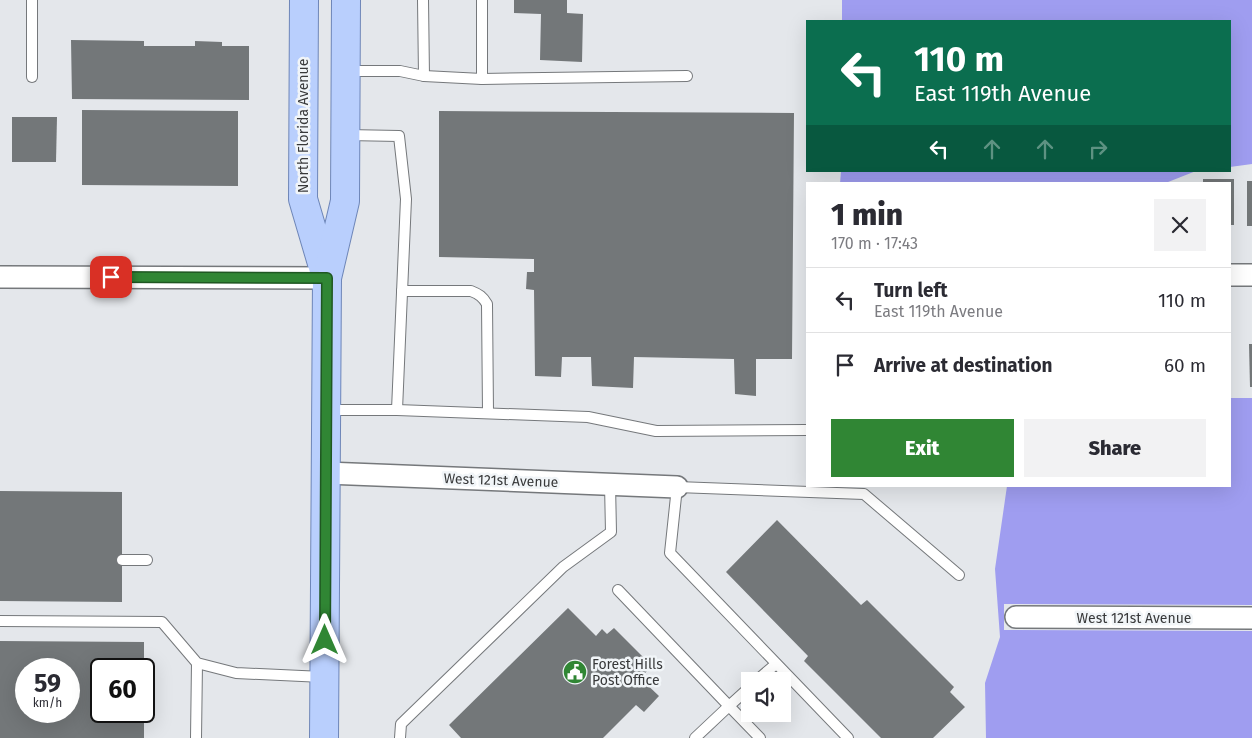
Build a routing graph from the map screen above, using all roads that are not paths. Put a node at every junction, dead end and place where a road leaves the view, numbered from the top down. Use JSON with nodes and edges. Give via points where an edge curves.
{"nodes":[{"id":1,"x":32,"y":0,"type":"edge"},
{"id":2,"x":304,"y":0,"type":"edge"},
{"id":3,"x":346,"y":0,"type":"edge"},
{"id":4,"x":423,"y":0,"type":"edge"},
{"id":5,"x":482,"y":0,"type":"edge"},
{"id":6,"x":346,"y":71,"type":"junction"},
{"id":7,"x":424,"y":76,"type":"junction"},
{"id":8,"x":687,"y":76,"type":"dead end"},
{"id":9,"x":32,"y":77,"type":"dead end"},
{"id":10,"x":482,"y":79,"type":"junction"},
{"id":11,"x":346,"y":135,"type":"junction"},
{"id":12,"x":1231,"y":275,"type":"edge"},
{"id":13,"x":1252,"y":275,"type":"edge"},
{"id":14,"x":0,"y":277,"type":"edge"},
{"id":15,"x":327,"y":278,"type":"junction"},
{"id":16,"x":402,"y":291,"type":"junction"},
{"id":17,"x":326,"y":410,"type":"junction"},
{"id":18,"x":397,"y":410,"type":"junction"},
{"id":19,"x":488,"y":412,"type":"junction"},
{"id":20,"x":806,"y":430,"type":"edge"},
{"id":21,"x":326,"y":473,"type":"junction"},
{"id":22,"x":610,"y":484,"type":"junction"},
{"id":23,"x":677,"y":487,"type":"junction"},
{"id":24,"x":122,"y":560,"type":"dead end"},
{"id":25,"x":147,"y":560,"type":"dead end"},
{"id":26,"x":959,"y":575,"type":"dead end"},
{"id":27,"x":618,"y":590,"type":"dead end"},
{"id":28,"x":1016,"y":618,"type":"dead end"},
{"id":29,"x":1252,"y":618,"type":"edge"},
{"id":30,"x":0,"y":621,"type":"edge"},
{"id":31,"x":197,"y":663,"type":"junction"},
{"id":32,"x":776,"y":664,"type":"junction"},
{"id":33,"x":767,"y":672,"type":"edge"},
{"id":34,"x":324,"y":677,"type":"junction"},
{"id":35,"x":741,"y":695,"type":"edge"},
{"id":36,"x":729,"y":706,"type":"junction"},
{"id":37,"x":196,"y":738,"type":"edge"},
{"id":38,"x":324,"y":738,"type":"edge"},
{"id":39,"x":400,"y":738,"type":"edge"},
{"id":40,"x":695,"y":738,"type":"edge"},
{"id":41,"x":760,"y":738,"type":"edge"},
{"id":42,"x":848,"y":738,"type":"edge"}],
"edges":[{"from":1,"to":9,"type":"lane"},
{"from":2,"to":15,"type":"main road","name":"North Florida Avenue","via":[[302,199]]},
{"from":3,"to":6,"type":"main road","name":"North Florida Avenue"},
{"from":4,"to":7,"type":"lane"},
{"from":5,"to":10,"type":"lane"},
{"from":6,"to":7,"type":"lane","via":[[400,71]]},
{"from":6,"to":11,"type":"main road","name":"North Florida Avenue"},
{"from":7,"to":10,"type":"lane"},
{"from":8,"to":10,"type":"lane"},
{"from":11,"to":15,"type":"main road","name":"North Florida Avenue","via":[[346,201]]},
{"from":11,"to":16,"type":"lane","via":[[400,136],[406,199]]},
{"from":12,"to":13,"type":"street"},
{"from":14,"to":15,"type":"street"},
{"from":15,"to":17,"type":"main road","name":"North Florida Avenue"},
{"from":16,"to":18,"type":"lane"},
{"from":16,"to":19,"type":"lane","via":[[471,291],[485,299]]},
{"from":17,"to":18,"type":"lane"},
{"from":17,"to":21,"type":"main road","name":"North Florida Avenue"},
{"from":18,"to":19,"type":"lane"},
{"from":19,"to":20,"type":"lane","via":[[588,417],[656,431]]},
{"from":21,"to":22,"type":"street","name":"West 121st Avenue"},
{"from":21,"to":34,"type":"main road","name":"North Florida Avenue"},
{"from":22,"to":23,"type":"street","name":"West 121st Avenue"},
{"from":22,"to":39,"type":"lane","via":[[611,532],[563,567],[401,724]]},
{"from":23,"to":26,"type":"lane","via":[[864,494]]},
{"from":23,"to":32,"type":"lane","via":[[670,553]]},
{"from":24,"to":25,"type":"lane"},
{"from":27,"to":36,"type":"lane"},
{"from":28,"to":29,"type":"street","name":"West 121st Avenue"},
{"from":30,"to":31,"type":"lane","via":[[162,622]]},
{"from":31,"to":34,"type":"lane","via":[[236,673]]},
{"from":31,"to":37,"type":"lane"},
{"from":32,"to":33,"type":"lane"},
{"from":32,"to":42,"type":"lane"},
{"from":34,"to":38,"type":"main road","name":"North Florida Avenue"},
{"from":35,"to":36,"type":"lane"},
{"from":36,"to":40,"type":"lane"},
{"from":36,"to":41,"type":"lane"}]}
